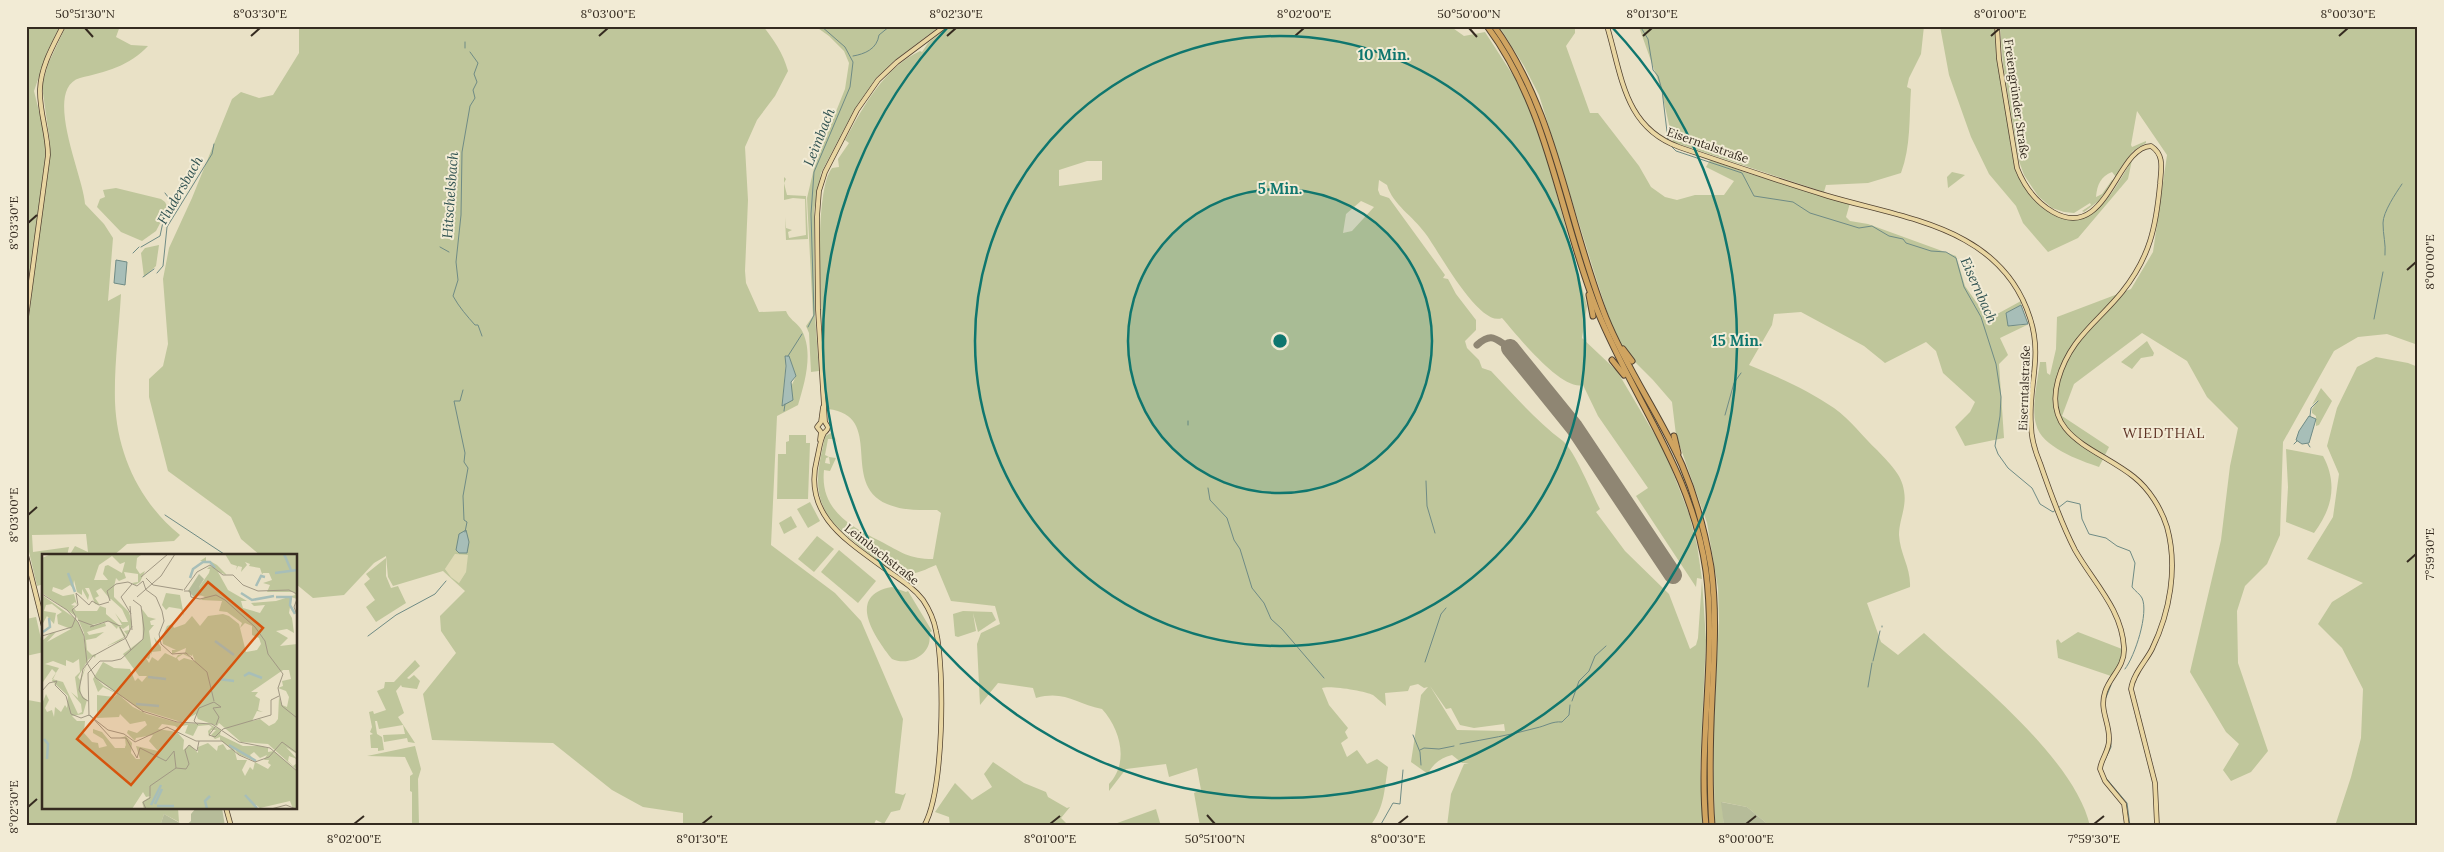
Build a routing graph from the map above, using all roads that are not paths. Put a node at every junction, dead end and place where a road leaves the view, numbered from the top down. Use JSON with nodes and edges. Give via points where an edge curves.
{"nodes":[{"id":1,"x":63,"y":26,"type":"edge"},
{"id":2,"x":945,"y":26,"type":"edge"},
{"id":3,"x":1487,"y":26,"type":"edge"},
{"id":4,"x":1494,"y":26,"type":"edge"},
{"id":5,"x":1606,"y":26,"type":"edge"},
{"id":6,"x":1997,"y":26,"type":"edge"},
{"id":7,"x":1542,"y":124,"type":"junction"},
{"id":8,"x":1568,"y":206,"type":"junction"},
{"id":9,"x":1584,"y":273,"type":"junction"},
{"id":10,"x":1593,"y":316,"type":"dead end"},
{"id":11,"x":26,"y":318,"type":"edge"},
{"id":12,"x":1617,"y":342,"type":"junction"},
{"id":13,"x":1612,"y":360,"type":"dead end"},
{"id":14,"x":1632,"y":361,"type":"dead end"},
{"id":15,"x":1635,"y":390,"type":"junction"},
{"id":16,"x":823,"y":422,"type":"junction"},
{"id":17,"x":822,"y":432,"type":"junction"},
{"id":18,"x":1674,"y":436,"type":"dead end"},
{"id":19,"x":1682,"y":465,"type":"junction"},
{"id":20,"x":26,"y":555,"type":"edge"},
{"id":21,"x":42,"y":620,"type":"edge"},
{"id":22,"x":1707,"y":805,"type":"junction"},
{"id":23,"x":227,"y":810,"type":"edge"},
{"id":24,"x":231,"y":826,"type":"edge"},
{"id":25,"x":924,"y":826,"type":"edge"},
{"id":26,"x":1706,"y":826,"type":"edge"},
{"id":27,"x":1712,"y":826,"type":"edge"},
{"id":28,"x":2127,"y":826,"type":"edge"},
{"id":29,"x":2157,"y":826,"type":"edge"}],
"edges":[{"from":1,"to":11,"type":"main road","via":[[44,64],[41,78],[48,156]]},
{"from":2,"to":16,"type":"main road","name":"Leimbachstraße","via":[[878,80],[857,110],[819,190],[818,310]]},
{"from":3,"to":7,"type":"highway","via":[[1516,72]]},
{"from":4,"to":7,"type":"highway","via":[[1521,69]]},
{"from":5,"to":28,"type":"main road","name":"Eiserntalstraße","via":[[1634,112],[1651,132],[1669,144],[1823,194],[1936,226],[1963,238],[1996,262],[2017,289],[2031,321],[2037,360],[2031,413],[2039,462],[2075,550],[2109,600],[2123,640],[2123,662],[2109,682],[2103,699],[2109,737],[2100,769],[2105,781],[2124,804]]},
{"from":6,"to":29,"type":"main road","name":"Freiengründer Straße","via":[[1999,59],[2017,168],[2023,182],[2040,202],[2061,216],[2086,214],[2103,200],[2136,150],[2151,146],[2161,160],[2151,245],[2121,293],[2073,346],[2061,372],[2055,402],[2058,418],[2067,432],[2136,478],[2155,502],[2166,527],[2172,561],[2169,597],[2156,639],[2131,689],[2155,784]]},
{"from":7,"to":8,"type":"highway"},
{"from":8,"to":9,"type":"highway"},
{"from":8,"to":12,"type":"highway"},
{"from":9,"to":10,"type":"highway"},
{"from":9,"to":15,"type":"highway","via":[[1611,344]]},
{"from":12,"to":14,"type":"highway"},
{"from":12,"to":19,"type":"highway"},
{"from":13,"to":15,"type":"highway"},
{"from":15,"to":22,"type":"highway","via":[[1667,447],[1686,490],[1706,569],[1710,631],[1704,798]]},
{"from":16,"to":17,"type":"main road","name":"Leimbachstraße","via":[[828,427]]},
{"from":16,"to":17,"type":"main road","name":"Leimbachstraße","via":[[817,427]]},
{"from":17,"to":25,"type":"main road","name":"Leimbachstraße","via":[[814,482],[826,519],[843,537],[918,594],[936,630],[941,736],[934,802]]},
{"from":18,"to":19,"type":"highway"},
{"from":19,"to":22,"type":"highway","via":[[1702,521],[1714,590],[1715,650],[1710,797]]},
{"from":20,"to":21,"type":"main road"},
{"from":22,"to":26,"type":"highway"},
{"from":22,"to":27,"type":"highway"},
{"from":23,"to":24,"type":"main road"}]}
